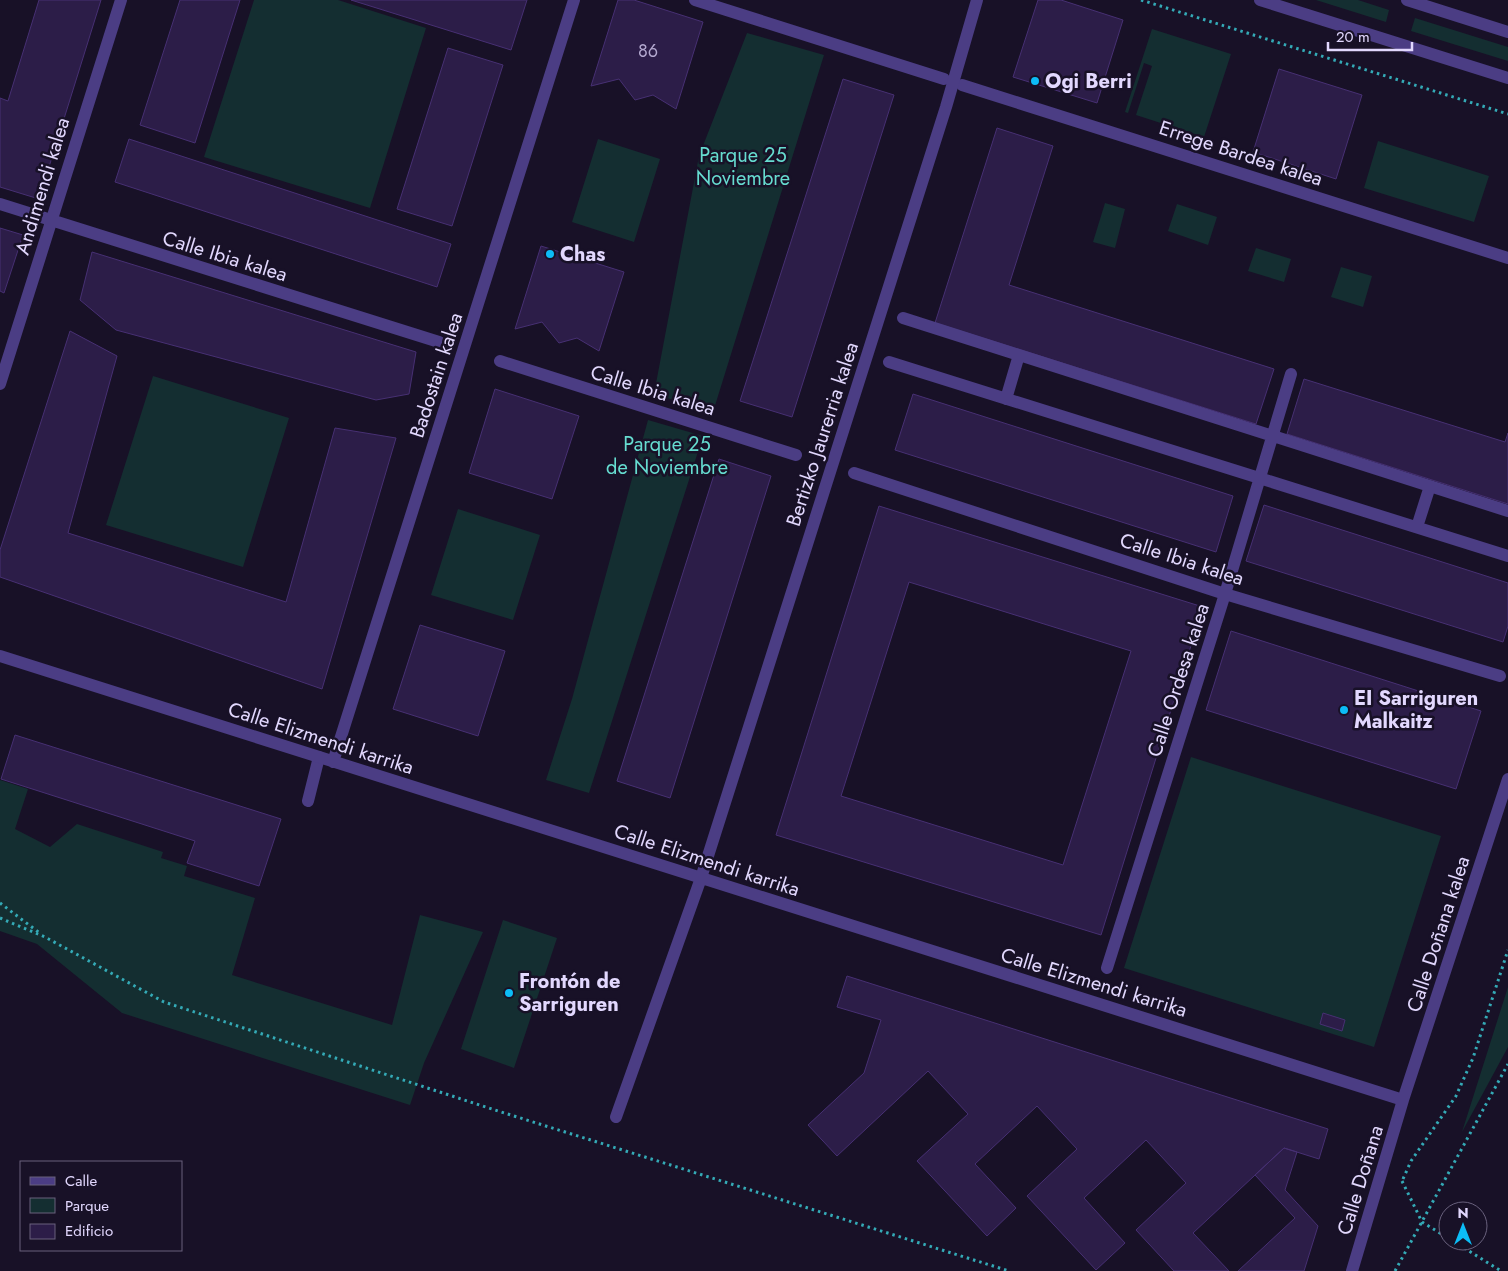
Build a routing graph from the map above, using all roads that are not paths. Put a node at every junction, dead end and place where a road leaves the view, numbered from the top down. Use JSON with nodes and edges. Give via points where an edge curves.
{"nodes":[{"id":1,"x":121,"y":0,"type":"edge"},
{"id":2,"x":574,"y":0,"type":"edge"},
{"id":3,"x":695,"y":0,"type":"edge"},
{"id":4,"x":977,"y":0,"type":"edge"},
{"id":5,"x":1260,"y":0,"type":"edge"},
{"id":6,"x":1407,"y":0,"type":"edge"},
{"id":7,"x":1508,"y":32,"type":"edge"},
{"id":8,"x":1508,"y":78,"type":"edge"},
{"id":9,"x":944,"y":79,"type":"dead end"},
{"id":10,"x":962,"y":85,"type":"dead end"},
{"id":11,"x":0,"y":204,"type":"edge"},
{"id":12,"x":51,"y":220,"type":"junction"},
{"id":13,"x":1508,"y":258,"type":"edge"},
{"id":14,"x":904,"y":318,"type":"dead end"},
{"id":15,"x":439,"y":342,"type":"dead end"},
{"id":16,"x":1019,"y":355,"type":"junction"},
{"id":17,"x":500,"y":361,"type":"dead end"},
{"id":18,"x":889,"y":362,"type":"dead end"},
{"id":19,"x":1291,"y":374,"type":"dead end"},
{"id":20,"x":0,"y":384,"type":"edge"},
{"id":21,"x":1006,"y":399,"type":"junction"},
{"id":22,"x":1272,"y":436,"type":"junction"},
{"id":23,"x":796,"y":455,"type":"dead end"},
{"id":24,"x":854,"y":473,"type":"dead end"},
{"id":25,"x":1259,"y":478,"type":"junction"},
{"id":26,"x":1430,"y":486,"type":"junction"},
{"id":27,"x":1508,"y":511,"type":"edge"},
{"id":28,"x":1417,"y":528,"type":"junction"},
{"id":29,"x":1508,"y":556,"type":"edge"},
{"id":30,"x":1225,"y":594,"type":"junction"},
{"id":31,"x":0,"y":656,"type":"edge"},
{"id":32,"x":1500,"y":676,"type":"dead end"},
{"id":33,"x":319,"y":757,"type":"junction"},
{"id":34,"x":333,"y":762,"type":"junction"},
{"id":35,"x":1508,"y":779,"type":"edge"},
{"id":36,"x":308,"y":801,"type":"dead end"},
{"id":37,"x":701,"y":878,"type":"junction"},
{"id":38,"x":1107,"y":968,"type":"dead end"},
{"id":39,"x":1403,"y":1100,"type":"junction"},
{"id":40,"x":616,"y":1117,"type":"dead end"},
{"id":41,"x":1352,"y":1271,"type":"edge"}],
"edges":[{"from":1,"to":12,"type":"street","name":"Andimendi kalea"},
{"from":2,"to":34,"type":"street","name":"Badostain kalea"},
{"from":3,"to":9,"type":"street"},
{"from":4,"to":37,"type":"street","name":"Bertizko Jaurerria kalea","via":[[946,107]]},
{"from":5,"to":8,"type":"street"},
{"from":6,"to":7,"type":"street"},
{"from":10,"to":13,"type":"street","name":"Errege Bardea kalea"},
{"from":11,"to":12,"type":"street","name":"Calle Ibia kalea"},
{"from":12,"to":15,"type":"street","name":"Calle Ibia kalea"},
{"from":12,"to":20,"type":"street","name":"Andimendi kalea"},
{"from":14,"to":16,"type":"street"},
{"from":16,"to":21,"type":"street"},
{"from":16,"to":22,"type":"street"},
{"from":17,"to":23,"type":"street","name":"Calle Ibia kalea"},
{"from":18,"to":21,"type":"street"},
{"from":19,"to":22,"type":"street","name":"Calle Ordesa kalea"},
{"from":21,"to":25,"type":"street"},
{"from":22,"to":25,"type":"street","name":"Calle Ordesa kalea"},
{"from":22,"to":26,"type":"street"},
{"from":24,"to":30,"type":"street","name":"Calle Ibia kalea"},
{"from":25,"to":28,"type":"street"},
{"from":25,"to":30,"type":"street","name":"Calle Ordesa kalea"},
{"from":26,"to":27,"type":"street"},
{"from":26,"to":28,"type":"street"},
{"from":28,"to":29,"type":"street"},
{"from":30,"to":32,"type":"street","name":"Calle Ibia kalea"},
{"from":30,"to":38,"type":"street","name":"Calle Ordesa kalea"},
{"from":31,"to":33,"type":"street","name":"Calle Elizmendi karrika"},
{"from":33,"to":34,"type":"street","name":"Calle Elizmendi karrika"},
{"from":33,"to":36,"type":"street"},
{"from":34,"to":37,"type":"street","name":"Calle Elizmendi karrika"},
{"from":35,"to":39,"type":"street","name":"Calle Doñana kalea"},
{"from":37,"to":39,"type":"street","name":"Calle Elizmendi karrika"},
{"from":37,"to":40,"type":"street","name":"Bertizko Jaurerria kalea"},
{"from":39,"to":41,"type":"street","name":"Calle Doñana"}]}
